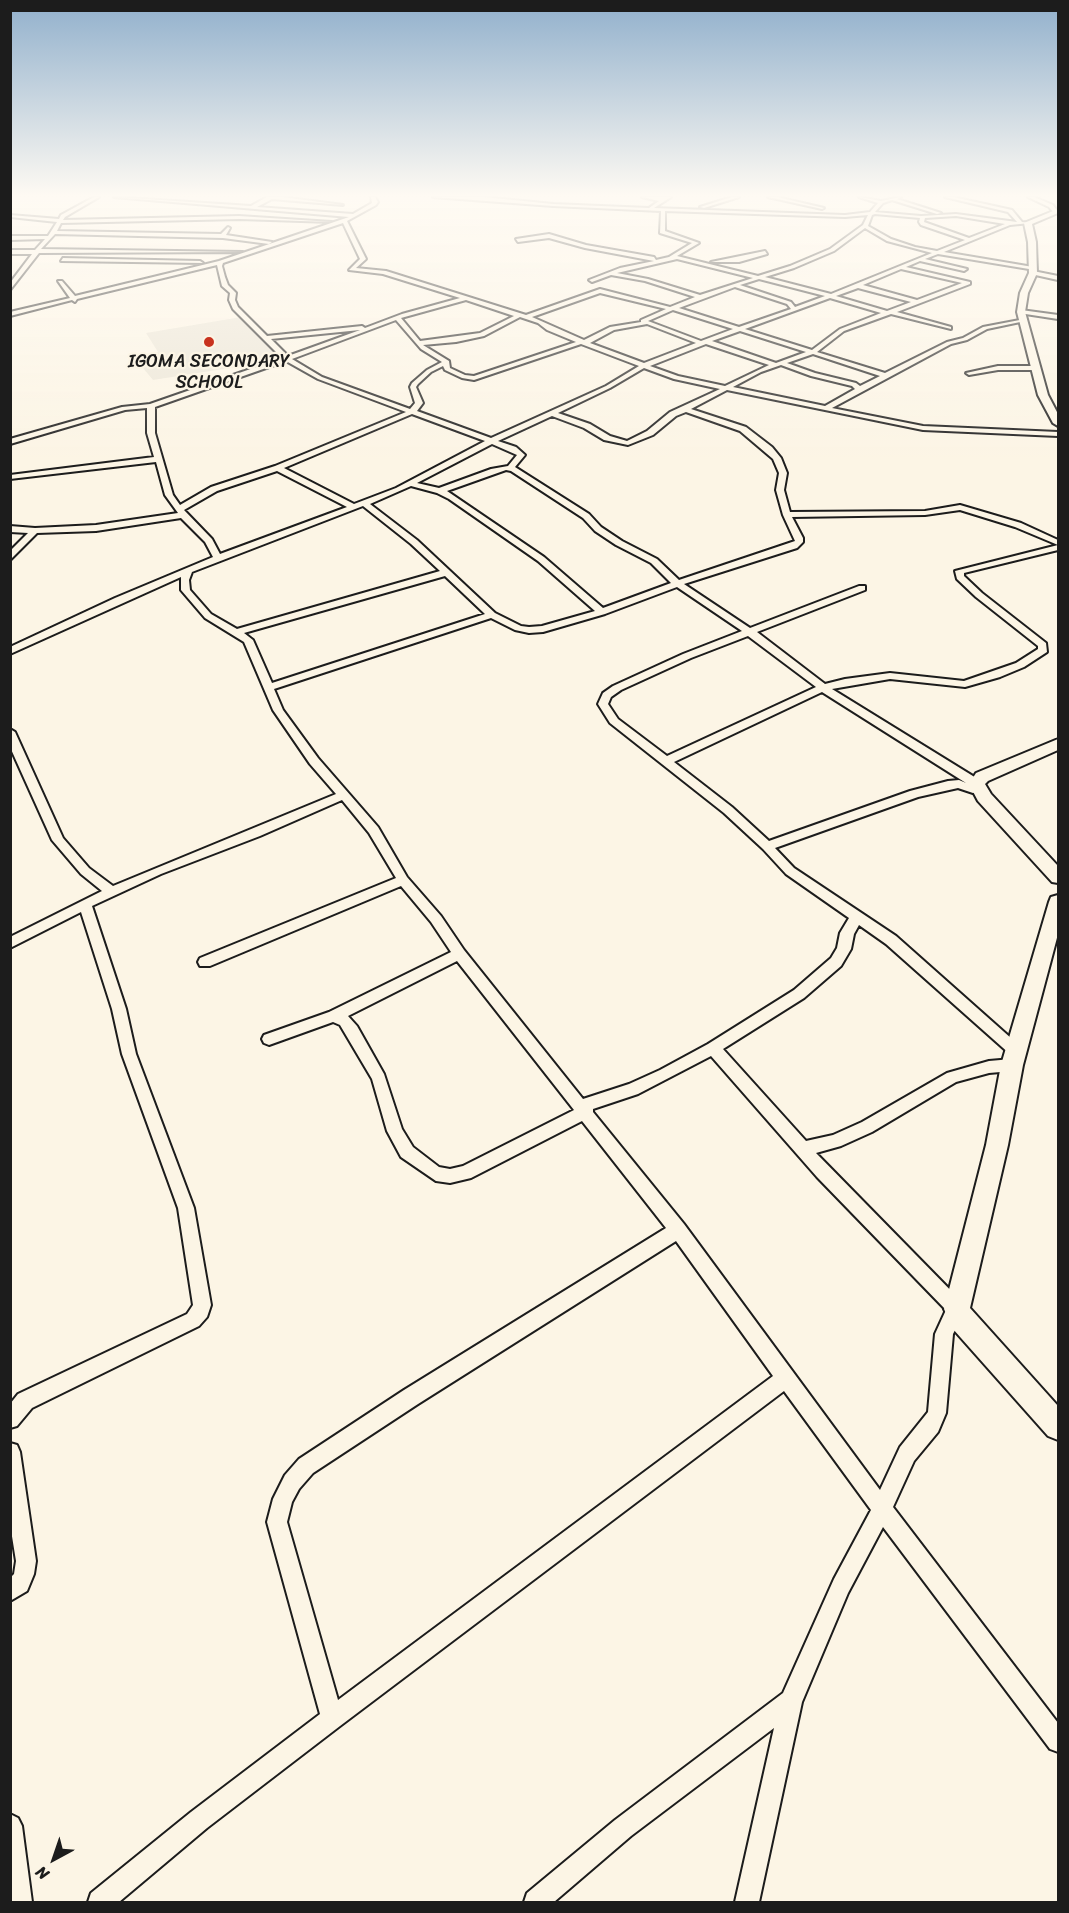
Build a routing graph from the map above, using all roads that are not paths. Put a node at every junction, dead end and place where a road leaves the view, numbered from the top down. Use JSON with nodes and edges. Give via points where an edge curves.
{"nodes":[{"id":1,"x":64,"y":286,"type":"edge"},
{"id":2,"x":128,"y":286,"type":"edge"},
{"id":3,"x":226,"y":286,"type":"edge"},
{"id":4,"x":428,"y":286,"type":"edge"},
{"id":5,"x":666,"y":286,"type":"edge"},
{"id":6,"x":730,"y":286,"type":"edge"},
{"id":7,"x":738,"y":286,"type":"edge"},
{"id":8,"x":791,"y":286,"type":"edge"},
{"id":9,"x":859,"y":286,"type":"edge"},
{"id":10,"x":860,"y":286,"type":"edge"},
{"id":11,"x":959,"y":286,"type":"edge"},
{"id":12,"x":1027,"y":286,"type":"edge"},
{"id":13,"x":831,"y":296,"type":"junction"},
{"id":14,"x":701,"y":297,"type":"junction"},
{"id":15,"x":466,"y":298,"type":"junction"},
{"id":16,"x":75,"y":300,"type":"junction"},
{"id":17,"x":917,"y":302,"type":"junction"},
{"id":18,"x":671,"y":309,"type":"junction"},
{"id":19,"x":795,"y":310,"type":"junction"},
{"id":20,"x":889,"y":313,"type":"junction"},
{"id":21,"x":10,"y":314,"type":"edge"},
{"id":22,"x":1022,"y":316,"type":"junction"},
{"id":23,"x":521,"y":317,"type":"junction"},
{"id":24,"x":1059,"y":317,"type":"edge"},
{"id":25,"x":397,"y":318,"type":"junction"},
{"id":26,"x":645,"y":323,"type":"junction"},
{"id":27,"x":373,"y":328,"type":"junction"},
{"id":28,"x":949,"y":328,"type":"dead end"},
{"id":29,"x":738,"y":330,"type":"junction"},
{"id":30,"x":266,"y":338,"type":"junction"},
{"id":31,"x":583,"y":342,"type":"junction"},
{"id":32,"x":703,"y":342,"type":"junction"},
{"id":33,"x":420,"y":343,"type":"junction"},
{"id":34,"x":813,"y":352,"type":"junction"},
{"id":35,"x":287,"y":359,"type":"junction"},
{"id":36,"x":446,"y":363,"type":"junction"},
{"id":37,"x":778,"y":364,"type":"junction"},
{"id":38,"x":643,"y":366,"type":"junction"},
{"id":39,"x":1035,"y":368,"type":"junction"},
{"id":40,"x":969,"y":373,"type":"dead end"},
{"id":41,"x":885,"y":375,"type":"junction"},
{"id":42,"x":859,"y":389,"type":"junction"},
{"id":43,"x":721,"y":391,"type":"junction"},
{"id":44,"x":151,"y":405,"type":"junction"},
{"id":45,"x":825,"y":409,"type":"junction"},
{"id":46,"x":687,"y":410,"type":"junction"},
{"id":47,"x":413,"y":411,"type":"junction"},
{"id":48,"x":552,"y":413,"type":"junction"},
{"id":49,"x":1059,"y":423,"type":"edge"},
{"id":50,"x":1059,"y":434,"type":"edge"},
{"id":51,"x":493,"y":441,"type":"junction"},
{"id":52,"x":10,"y":442,"type":"edge"},
{"id":53,"x":160,"y":459,"type":"junction"},
{"id":54,"x":279,"y":468,"type":"junction"},
{"id":55,"x":510,"y":468,"type":"junction"},
{"id":56,"x":10,"y":477,"type":"edge"},
{"id":57,"x":411,"y":484,"type":"junction"},
{"id":58,"x":440,"y":491,"type":"junction"},
{"id":59,"x":364,"y":503,"type":"junction"},
{"id":60,"x":353,"y":507,"type":"junction"},
{"id":61,"x":181,"y":512,"type":"junction"},
{"id":62,"x":787,"y":515,"type":"junction"},
{"id":63,"x":10,"y":529,"type":"edge"},
{"id":64,"x":35,"y":531,"type":"junction"},
{"id":65,"x":1059,"y":545,"type":"edge"},
{"id":66,"x":10,"y":557,"type":"edge"},
{"id":67,"x":218,"y":558,"type":"junction"},
{"id":68,"x":188,"y":571,"type":"junction"},
{"id":69,"x":447,"y":572,"type":"junction"},
{"id":70,"x":678,"y":584,"type":"junction"},
{"id":71,"x":862,"y":588,"type":"dead end"},
{"id":72,"x":602,"y":612,"type":"junction"},
{"id":73,"x":492,"y":615,"type":"junction"},
{"id":74,"x":238,"y":632,"type":"junction"},
{"id":75,"x":748,"y":632,"type":"junction"},
{"id":76,"x":10,"y":651,"type":"edge"},
{"id":77,"x":268,"y":688,"type":"junction"},
{"id":78,"x":823,"y":688,"type":"junction"},
{"id":79,"x":10,"y":732,"type":"edge"},
{"id":80,"x":1059,"y":744,"type":"edge"},
{"id":81,"x":666,"y":761,"type":"junction"},
{"id":82,"x":979,"y":788,"type":"junction"},
{"id":83,"x":343,"y":795,"type":"junction"},
{"id":84,"x":767,"y":846,"type":"junction"},
{"id":85,"x":1059,"y":877,"type":"edge"},
{"id":86,"x":403,"y":880,"type":"junction"},
{"id":87,"x":113,"y":892,"type":"junction"},
{"id":88,"x":1059,"y":902,"type":"edge"},
{"id":89,"x":85,"y":904,"type":"junction"},
{"id":90,"x":856,"y":917,"type":"junction"},
{"id":91,"x":10,"y":943,"type":"edge"},
{"id":92,"x":459,"y":954,"type":"junction"},
{"id":93,"x":205,"y":962,"type":"dead end"},
{"id":94,"x":334,"y":1016,"type":"junction"},
{"id":95,"x":269,"y":1039,"type":"dead end"},
{"id":96,"x":713,"y":1048,"type":"junction"},
{"id":97,"x":1014,"y":1058,"type":"junction"},
{"id":98,"x":584,"y":1109,"type":"junction"},
{"id":99,"x":803,"y":1149,"type":"junction"},
{"id":100,"x":678,"y":1230,"type":"junction"},
{"id":101,"x":957,"y":1309,"type":"junction"},
{"id":102,"x":788,"y":1377,"type":"junction"},
{"id":103,"x":10,"y":1419,"type":"edge"},
{"id":104,"x":1059,"y":1426,"type":"edge"},
{"id":105,"x":10,"y":1452,"type":"edge"},
{"id":106,"x":882,"y":1509,"type":"junction"},
{"id":107,"x":10,"y":1592,"type":"edge"},
{"id":108,"x":790,"y":1701,"type":"junction"},
{"id":109,"x":332,"y":1718,"type":"junction"},
{"id":110,"x":1059,"y":1741,"type":"edge"},
{"id":111,"x":10,"y":1826,"type":"edge"},
{"id":112,"x":20,"y":1902,"type":"edge"},
{"id":113,"x":100,"y":1902,"type":"edge"},
{"id":114,"x":536,"y":1902,"type":"edge"},
{"id":115,"x":747,"y":1902,"type":"edge"}],
"edges":[{"from":1,"to":16,"type":"street"},
{"from":2,"to":16,"type":"street"},
{"from":3,"to":30,"type":"street","via":[[233,293],[232,305]]},
{"from":4,"to":15,"type":"street"},
{"from":5,"to":14,"type":"street"},
{"from":6,"to":14,"type":"street"},
{"from":7,"to":19,"type":"street","via":[[789,303]]},
{"from":8,"to":13,"type":"street"},
{"from":9,"to":13,"type":"street"},
{"from":10,"to":17,"type":"street"},
{"from":11,"to":17,"type":"street"},
{"from":12,"to":22,"type":"main road"},
{"from":13,"to":19,"type":"street"},
{"from":13,"to":20,"type":"street"},
{"from":14,"to":18,"type":"street"},
{"from":15,"to":23,"type":"street"},
{"from":15,"to":25,"type":"street"},
{"from":16,"to":21,"type":"street"},
{"from":17,"to":20,"type":"street"},
{"from":18,"to":23,"type":"street","via":[[600,291]]},
{"from":18,"to":26,"type":"street","via":[[644,320]]},
{"from":18,"to":29,"type":"street"},
{"from":19,"to":29,"type":"street"},
{"from":20,"to":28,"type":"street"},
{"from":20,"to":34,"type":"street","via":[[842,330]]},
{"from":22,"to":24,"type":"street"},
{"from":22,"to":39,"type":"main road"},
{"from":22,"to":41,"type":"street","via":[[985,328]]},
{"from":23,"to":31,"type":"street"},
{"from":23,"to":33,"type":"street","via":[[482,335]]},
{"from":25,"to":27,"type":"street"},
{"from":25,"to":33,"type":"street"},
{"from":26,"to":31,"type":"street","via":[[612,328]]},
{"from":26,"to":32,"type":"street"},
{"from":27,"to":30,"type":"street"},
{"from":27,"to":35,"type":"street"},
{"from":29,"to":32,"type":"street"},
{"from":29,"to":34,"type":"street"},
{"from":30,"to":35,"type":"street"},
{"from":31,"to":36,"type":"street","via":[[471,378],[447,369]]},
{"from":31,"to":38,"type":"street"},
{"from":32,"to":37,"type":"street"},
{"from":32,"to":38,"type":"street"},
{"from":33,"to":36,"type":"street"},
{"from":34,"to":37,"type":"street"},
{"from":34,"to":41,"type":"street"},
{"from":35,"to":44,"type":"street"},
{"from":35,"to":47,"type":"street","via":[[320,378]]},
{"from":36,"to":47,"type":"street","via":[[416,381],[413,387],[418,403]]},
{"from":37,"to":42,"type":"street","via":[[854,384]]},
{"from":37,"to":43,"type":"street"},
{"from":38,"to":43,"type":"street"},
{"from":38,"to":48,"type":"street"},
{"from":39,"to":40,"type":"street"},
{"from":39,"to":49,"type":"main road","via":[[1043,395]]},
{"from":41,"to":42,"type":"street"},
{"from":42,"to":45,"type":"street"},
{"from":43,"to":45,"type":"street"},
{"from":43,"to":46,"type":"street"},
{"from":44,"to":52,"type":"street","via":[[124,408]]},
{"from":44,"to":53,"type":"street","via":[[151,433]]},
{"from":45,"to":50,"type":"street","via":[[946,431]]},
{"from":46,"to":48,"type":"street","via":[[673,414],[650,433],[628,442],[607,438]]},
{"from":46,"to":62,"type":"street","via":[[743,429],[770,449],[781,463],[780,490]]},
{"from":47,"to":51,"type":"street"},
{"from":47,"to":54,"type":"street"},
{"from":48,"to":51,"type":"street"},
{"from":51,"to":55,"type":"street","via":[[520,453],[520,459]]},
{"from":51,"to":57,"type":"street"},
{"from":53,"to":56,"type":"street"},
{"from":53,"to":61,"type":"street","via":[[164,484]]},
{"from":54,"to":60,"type":"street"},
{"from":54,"to":61,"type":"street","via":[[214,489]]},
{"from":55,"to":58,"type":"street"},
{"from":55,"to":70,"type":"street","via":[[586,516],[619,543],[648,557]]},
{"from":57,"to":58,"type":"street"},
{"from":57,"to":59,"type":"street"},
{"from":58,"to":72,"type":"street","via":[[541,559]]},
{"from":59,"to":60,"type":"street"},
{"from":59,"to":69,"type":"street"},
{"from":60,"to":67,"type":"street"},
{"from":61,"to":64,"type":"street","via":[[96,528]]},
{"from":61,"to":67,"type":"street","via":[[209,541]]},
{"from":62,"to":65,"type":"street","via":[[925,513],[960,507],[1018,525]]},
{"from":62,"to":70,"type":"street","via":[[799,538],[794,546]]},
{"from":63,"to":64,"type":"street"},
{"from":64,"to":66,"type":"street"},
{"from":65,"to":78,"type":"street","via":[[959,571],[960,577],[979,595],[1043,645],[1036,655],[996,675],[965,684],[890,676]]},
{"from":67,"to":68,"type":"street"},
{"from":68,"to":74,"type":"street","via":[[184,586],[199,608]]},
{"from":68,"to":76,"type":"street"},
{"from":69,"to":73,"type":"street"},
{"from":69,"to":74,"type":"street"},
{"from":70,"to":72,"type":"street"},
{"from":70,"to":75,"type":"street"},
{"from":71,"to":75,"type":"street"},
{"from":72,"to":73,"type":"street","via":[[529,630]]},
{"from":73,"to":77,"type":"street"},
{"from":74,"to":77,"type":"street","via":[[256,653]]},
{"from":75,"to":78,"type":"street"},
{"from":75,"to":81,"type":"street","via":[[607,695],[603,704],[614,721]]},
{"from":77,"to":83,"type":"street","via":[[293,731]]},
{"from":78,"to":81,"type":"street"},
{"from":78,"to":82,"type":"street"},
{"from":79,"to":87,"type":"street","via":[[58,840],[85,871]]},
{"from":80,"to":82,"type":"main road","via":[[982,777]]},
{"from":81,"to":84,"type":"street"},
{"from":82,"to":84,"type":"street","via":[[948,785],[914,794]]},
{"from":82,"to":85,"type":"main road"},
{"from":83,"to":86,"type":"street","via":[[374,830]]},
{"from":83,"to":87,"type":"street"},
{"from":84,"to":90,"type":"street","via":[[790,871]]},
{"from":86,"to":92,"type":"street"},
{"from":86,"to":93,"type":"street"},
{"from":87,"to":89,"type":"street"},
{"from":88,"to":97,"type":"main road"},
{"from":89,"to":91,"type":"street"},
{"from":89,"to":103,"type":"street","via":[[129,1054],[186,1208],[202,1305],[193,1320],[25,1401]]},
{"from":90,"to":96,"type":"street","via":[[844,949],[821,976]]},
{"from":90,"to":97,"type":"street","via":[[891,940]]},
{"from":92,"to":94,"type":"street"},
{"from":92,"to":98,"type":"street"},
{"from":94,"to":95,"type":"street"},
{"from":94,"to":98,"type":"street","via":[[345,1021],[368,1056],[395,1131],[407,1152],[435,1174],[465,1173]]},
{"from":96,"to":98,"type":"street"},
{"from":96,"to":99,"type":"street"},
{"from":97,"to":99,"type":"street","via":[[952,1077],[867,1127]]},
{"from":97,"to":101,"type":"main road"},
{"from":98,"to":100,"type":"street"},
{"from":99,"to":101,"type":"street"},
{"from":100,"to":102,"type":"street"},
{"from":100,"to":109,"type":"street","via":[[411,1397],[306,1466],[292,1482],[277,1522]]},
{"from":101,"to":104,"type":"main road"},
{"from":101,"to":106,"type":"street","via":[[944,1334],[937,1413],[907,1454]]},
{"from":102,"to":106,"type":"street"},
{"from":102,"to":109,"type":"street"},
{"from":105,"to":107,"type":"street","via":[[26,1561],[20,1584]]},
{"from":106,"to":108,"type":"street"},
{"from":106,"to":110,"type":"street"},
{"from":108,"to":114,"type":"street","via":[[641,1814]]},
{"from":108,"to":115,"type":"street"},
{"from":109,"to":113,"type":"street"},
{"from":111,"to":112,"type":"street"}]}
